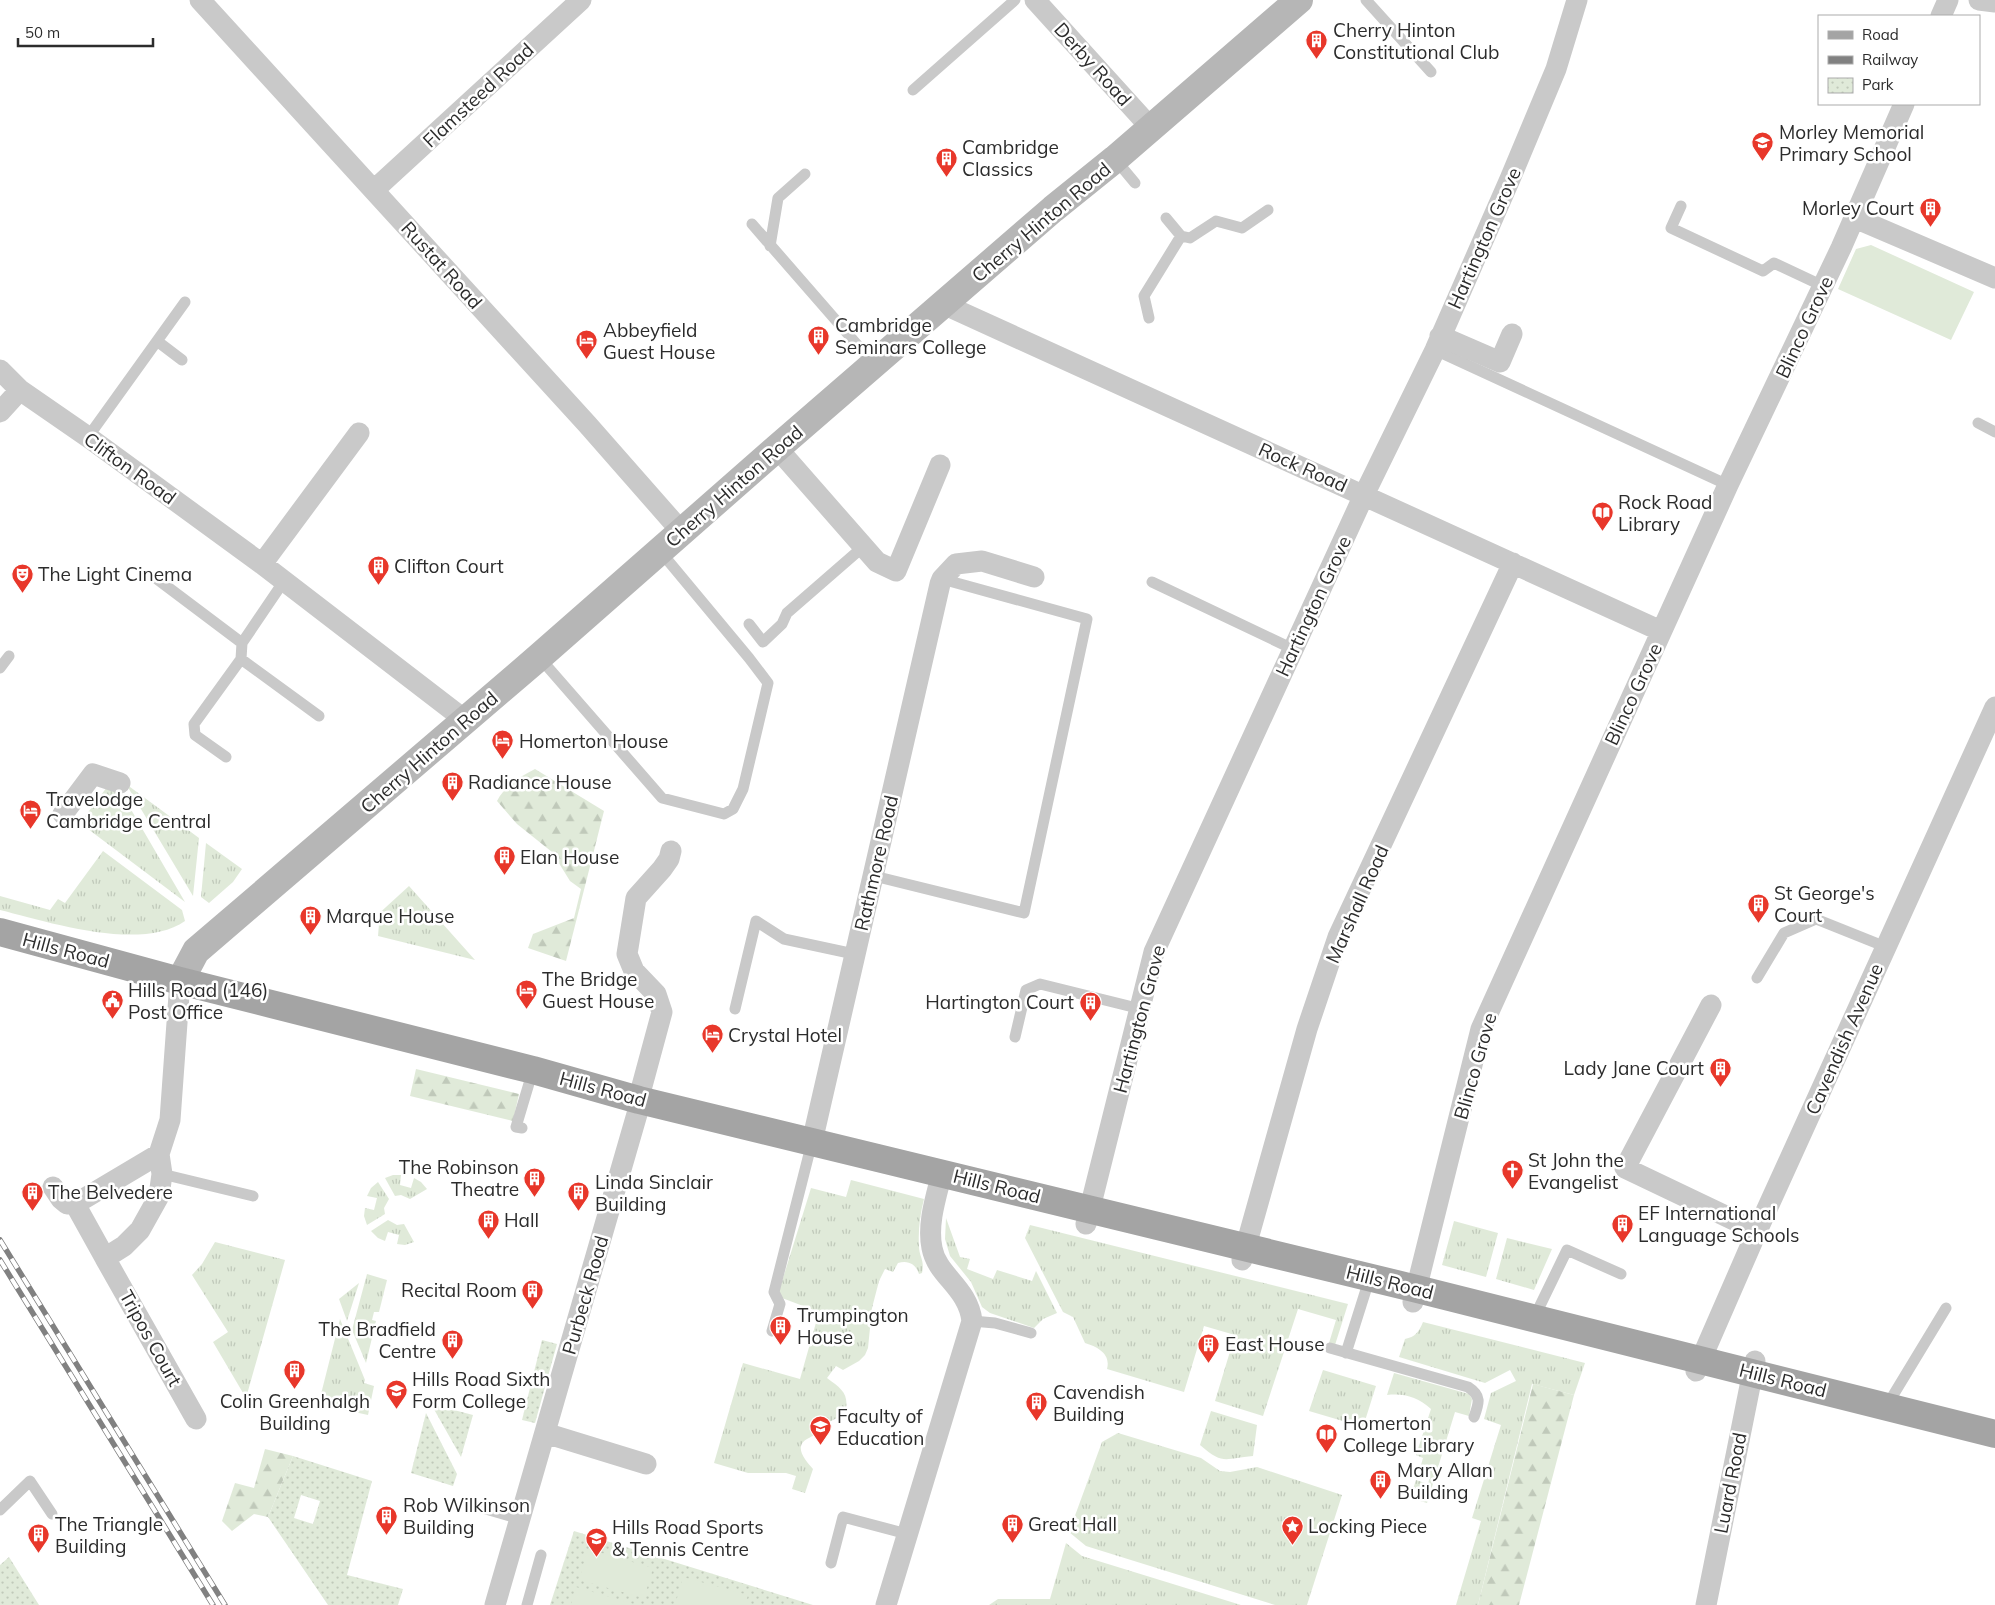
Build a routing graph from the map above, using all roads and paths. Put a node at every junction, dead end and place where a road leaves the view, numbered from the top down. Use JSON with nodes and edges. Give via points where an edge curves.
{"nodes":[{"id":1,"x":200,"y":0,"type":"edge"},
{"id":2,"x":581,"y":0,"type":"edge"},
{"id":3,"x":1015,"y":0,"type":"edge"},
{"id":4,"x":1035,"y":0,"type":"edge"},
{"id":5,"x":1366,"y":0,"type":"edge"},
{"id":6,"x":1577,"y":0,"type":"edge"},
{"id":7,"x":1948,"y":0,"type":"edge"},
{"id":8,"x":1974,"y":0,"type":"edge"},
{"id":9,"x":1979,"y":0,"type":"edge"},
{"id":10,"x":1995,"y":2,"type":"edge"},
{"id":11,"x":1290,"y":3,"type":"edge"},
{"id":12,"x":1995,"y":10,"type":"edge"},
{"id":13,"x":1941,"y":15,"type":"edge"},
{"id":14,"x":1431,"y":72,"type":"dead end"},
{"id":15,"x":914,"y":90,"type":"dead end"},
{"id":16,"x":1904,"y":105,"type":"edge"},
{"id":17,"x":1151,"y":128,"type":"junction"},
{"id":18,"x":1115,"y":159,"type":"junction"},
{"id":19,"x":805,"y":174,"type":"dead end"},
{"id":20,"x":1135,"y":183,"type":"dead end"},
{"id":21,"x":374,"y":190,"type":"junction"},
{"id":22,"x":1682,"y":206,"type":"dead end"},
{"id":23,"x":1268,"y":210,"type":"dead end"},
{"id":24,"x":1166,"y":218,"type":"dead end"},
{"id":25,"x":1855,"y":218,"type":"junction"},
{"id":26,"x":752,"y":224,"type":"dead end"},
{"id":27,"x":1181,"y":236,"type":"junction"},
{"id":28,"x":770,"y":246,"type":"junction"},
{"id":29,"x":1995,"y":278,"type":"edge"},
{"id":30,"x":1822,"y":286,"type":"junction"},
{"id":31,"x":185,"y":302,"type":"dead end"},
{"id":32,"x":944,"y":304,"type":"junction"},
{"id":33,"x":1149,"y":318,"type":"dead end"},
{"id":34,"x":1512,"y":334,"type":"dead end"},
{"id":35,"x":157,"y":341,"type":"junction"},
{"id":36,"x":1438,"y":343,"type":"junction"},
{"id":37,"x":182,"y":360,"type":"dead end"},
{"id":38,"x":874,"y":364,"type":"junction"},
{"id":39,"x":0,"y":370,"type":"edge"},
{"id":40,"x":20,"y":390,"type":"junction"},
{"id":41,"x":0,"y":412,"type":"edge"},
{"id":42,"x":1978,"y":424,"type":"dead end"},
{"id":43,"x":1995,"y":432,"type":"edge"},
{"id":44,"x":359,"y":433,"type":"dead end"},
{"id":45,"x":88,"y":437,"type":"junction"},
{"id":46,"x":777,"y":448,"type":"junction"},
{"id":47,"x":940,"y":465,"type":"dead end"},
{"id":48,"x":1728,"y":485,"type":"junction"},
{"id":49,"x":1364,"y":494,"type":"junction"},
{"id":50,"x":682,"y":532,"type":"junction"},
{"id":51,"x":864,"y":546,"type":"junction"},
{"id":52,"x":660,"y":552,"type":"junction"},
{"id":53,"x":1514,"y":563,"type":"junction"},
{"id":54,"x":262,"y":564,"type":"junction"},
{"id":55,"x":1034,"y":577,"type":"dead end"},
{"id":56,"x":157,"y":579,"type":"dead end"},
{"id":57,"x":284,"y":581,"type":"junction"},
{"id":58,"x":941,"y":581,"type":"junction"},
{"id":59,"x":1152,"y":582,"type":"dead end"},
{"id":60,"x":749,"y":624,"type":"dead end"},
{"id":61,"x":1661,"y":631,"type":"junction"},
{"id":62,"x":242,"y":643,"type":"junction"},
{"id":63,"x":1293,"y":649,"type":"junction"},
{"id":64,"x":9,"y":656,"type":"dead end"},
{"id":65,"x":539,"y":657,"type":"junction"},
{"id":66,"x":241,"y":659,"type":"junction"},
{"id":67,"x":0,"y":668,"type":"edge"},
{"id":68,"x":1995,"y":706,"type":"edge"},
{"id":69,"x":319,"y":716,"type":"dead end"},
{"id":70,"x":465,"y":720,"type":"junction"},
{"id":71,"x":226,"y":757,"type":"dead end"},
{"id":72,"x":120,"y":783,"type":"dead end"},
{"id":73,"x":63,"y":814,"type":"dead end"},
{"id":74,"x":671,"y":851,"type":"dead end"},
{"id":75,"x":874,"y":876,"type":"junction"},
{"id":76,"x":0,"y":932,"type":"edge"},
{"id":77,"x":1886,"y":947,"type":"junction"},
{"id":78,"x":854,"y":954,"type":"junction"},
{"id":79,"x":1757,"y":978,"type":"dead end"},
{"id":80,"x":180,"y":981,"type":"junction"},
{"id":81,"x":1711,"y":1005,"type":"dead end"},
{"id":82,"x":735,"y":1008,"type":"dead end"},
{"id":83,"x":1141,"y":1009,"type":"junction"},
{"id":84,"x":1015,"y":1037,"type":"dead end"},
{"id":85,"x":532,"y":1070,"type":"junction"},
{"id":86,"x":640,"y":1100,"type":"junction"},
{"id":87,"x":522,"y":1128,"type":"dead end"},
{"id":88,"x":812,"y":1142,"type":"junction"},
{"id":89,"x":160,"y":1164,"type":"junction"},
{"id":90,"x":942,"y":1173,"type":"junction"},
{"id":91,"x":54,"y":1187,"type":"dead end"},
{"id":92,"x":253,"y":1196,"type":"dead end"},
{"id":93,"x":75,"y":1204,"type":"junction"},
{"id":94,"x":1087,"y":1217,"type":"junction"},
{"id":95,"x":1757,"y":1231,"type":"junction"},
{"id":96,"x":1244,"y":1254,"type":"junction"},
{"id":97,"x":105,"y":1258,"type":"junction"},
{"id":98,"x":1372,"y":1273,"type":"junction"},
{"id":99,"x":1621,"y":1274,"type":"dead end"},
{"id":100,"x":1415,"y":1295,"type":"junction"},
{"id":101,"x":1946,"y":1308,"type":"dead end"},
{"id":102,"x":972,"y":1321,"type":"junction"},
{"id":103,"x":1532,"y":1324,"type":"junction"},
{"id":104,"x":772,"y":1331,"type":"dead end"},
{"id":105,"x":1031,"y":1333,"type":"dead end"},
{"id":106,"x":1330,"y":1348,"type":"dead end"},
{"id":107,"x":1346,"y":1353,"type":"junction"},
{"id":108,"x":1698,"y":1365,"type":"junction"},
{"id":109,"x":1753,"y":1367,"type":"junction"},
{"id":110,"x":1883,"y":1412,"type":"junction"},
{"id":111,"x":1474,"y":1418,"type":"dead end"},
{"id":112,"x":196,"y":1419,"type":"dead end"},
{"id":113,"x":545,"y":1432,"type":"junction"},
{"id":114,"x":1995,"y":1434,"type":"edge"},
{"id":115,"x":646,"y":1464,"type":"dead end"},
{"id":116,"x":479,"y":1507,"type":"dead end"},
{"id":117,"x":0,"y":1510,"type":"edge"},
{"id":118,"x":52,"y":1514,"type":"dead end"},
{"id":119,"x":520,"y":1519,"type":"junction"},
{"id":120,"x":907,"y":1534,"type":"junction"},
{"id":121,"x":542,"y":1555,"type":"dead end"},
{"id":122,"x":830,"y":1563,"type":"dead end"},
{"id":123,"x":495,"y":1605,"type":"edge"},
{"id":124,"x":526,"y":1605,"type":"edge"},
{"id":125,"x":886,"y":1605,"type":"edge"},
{"id":126,"x":1706,"y":1605,"type":"edge"}],
"edges":[{"from":1,"to":21,"type":"street","name":"Rustat Road"},
{"from":2,"to":21,"type":"street","name":"Flamsteed Road"},
{"from":3,"to":15,"type":"lane"},
{"from":4,"to":17,"type":"street","name":"Derby Road"},
{"from":5,"to":14,"type":"lane"},
{"from":6,"to":36,"type":"street","name":"Hartington Grove","via":[[1556,69]]},
{"from":7,"to":13,"type":"street"},
{"from":8,"to":12,"type":"lane"},
{"from":9,"to":10,"type":"street"},
{"from":11,"to":17,"type":"street","name":"Cherry Hinton Road"},
{"from":16,"to":25,"type":"street","name":"Blinco Grove"},
{"from":17,"to":18,"type":"street","name":"Cherry Hinton Road"},
{"from":18,"to":20,"type":"lane"},
{"from":18,"to":32,"type":"street","name":"Cherry Hinton Road"},
{"from":19,"to":28,"type":"lane","via":[[778,198]]},
{"from":21,"to":50,"type":"street","name":"Rustat Road"},
{"from":22,"to":30,"type":"lane","via":[[1671,228],[1763,271],[1774,263]]},
{"from":23,"to":27,"type":"lane","via":[[1242,228],[1216,222],[1190,238]]},
{"from":24,"to":27,"type":"lane"},
{"from":25,"to":29,"type":"street"},
{"from":25,"to":30,"type":"street","name":"Blinco Grove"},
{"from":26,"to":28,"type":"lane"},
{"from":27,"to":33,"type":"lane","via":[[1144,296]]},
{"from":28,"to":38,"type":"lane"},
{"from":30,"to":48,"type":"street","name":"Blinco Grove"},
{"from":31,"to":35,"type":"lane"},
{"from":32,"to":38,"type":"street","name":"Cherry Hinton Road"},
{"from":32,"to":49,"type":"street","name":"Rock Road"},
{"from":34,"to":36,"type":"street","via":[[1500,362]]},
{"from":35,"to":37,"type":"lane"},
{"from":35,"to":45,"type":"lane"},
{"from":36,"to":48,"type":"lane"},
{"from":36,"to":49,"type":"street","name":"Hartington Grove"},
{"from":38,"to":46,"type":"street","name":"Cherry Hinton Road"},
{"from":39,"to":40,"type":"street","name":"Clifton Road"},
{"from":40,"to":41,"type":"street"},
{"from":40,"to":45,"type":"street","name":"Clifton Road"},
{"from":42,"to":43,"type":"lane"},
{"from":44,"to":54,"type":"street"},
{"from":45,"to":54,"type":"street","name":"Clifton Road"},
{"from":46,"to":50,"type":"street","name":"Cherry Hinton Road"},
{"from":46,"to":51,"type":"street"},
{"from":47,"to":51,"type":"street","via":[[896,570],[877,562]]},
{"from":48,"to":61,"type":"street","name":"Blinco Grove"},
{"from":49,"to":53,"type":"street","name":"Rock Road"},
{"from":49,"to":63,"type":"street","name":"Hartington Grove"},
{"from":50,"to":52,"type":"street","name":"Cherry Hinton Road"},
{"from":51,"to":60,"type":"lane","via":[[787,613],[766,647]]},
{"from":52,"to":65,"type":"street","name":"Cherry Hinton Road"},
{"from":52,"to":65,"type":"lane","via":[[768,683],[743,789],[733,808],[724,814],[662,798]]},
{"from":53,"to":61,"type":"street","name":"Rock Road"},
{"from":53,"to":96,"type":"street","name":"Marshall Road","via":[[1338,937],[1307,1030]]},
{"from":54,"to":57,"type":"street","name":"Clifton Road"},
{"from":55,"to":58,"type":"street","via":[[982,561],[956,564]]},
{"from":56,"to":62,"type":"lane"},
{"from":57,"to":62,"type":"lane"},
{"from":57,"to":70,"type":"street","name":"Clifton Road"},
{"from":58,"to":75,"type":"street","name":"Rathmore Road"},
{"from":58,"to":75,"type":"lane","via":[[1087,619],[1024,913]]},
{"from":59,"to":63,"type":"lane"},
{"from":61,"to":100,"type":"street","name":"Blinco Grove","via":[[1481,1029]]},
{"from":62,"to":66,"type":"lane"},
{"from":63,"to":83,"type":"street","name":"Hartington Grove","via":[[1154,952]]},
{"from":64,"to":67,"type":"lane"},
{"from":65,"to":70,"type":"street","name":"Cherry Hinton Road"},
{"from":66,"to":69,"type":"lane"},
{"from":66,"to":71,"type":"lane","via":[[194,724],[195,735]]},
{"from":68,"to":77,"type":"street","name":"Cavendish Avenue"},
{"from":70,"to":80,"type":"street","name":"Cherry Hinton Road","via":[[196,951]]},
{"from":72,"to":73,"type":"street","via":[[93,774]]},
{"from":74,"to":86,"type":"street","name":"Purbeck Road","via":[[662,869],[636,898],[627,954],[634,971],[656,994],[662,1012]]},
{"from":75,"to":78,"type":"street","name":"Rathmore Road"},
{"from":76,"to":80,"type":"main road","name":"Hills Road"},
{"from":77,"to":79,"type":"lane","via":[[1816,920],[1784,933]]},
{"from":77,"to":95,"type":"street","name":"Cavendish Avenue"},
{"from":78,"to":82,"type":"lane","via":[[784,939],[756,921]]},
{"from":78,"to":88,"type":"street","name":"Rathmore Road"},
{"from":80,"to":85,"type":"main road","name":"Hills Road"},
{"from":80,"to":89,"type":"street","via":[[170,1120]]},
{"from":81,"to":95,"type":"street","via":[[1626,1168]]},
{"from":83,"to":84,"type":"lane","via":[[1040,984],[1026,990]]},
{"from":83,"to":94,"type":"street","name":"Hartington Grove"},
{"from":85,"to":86,"type":"main road","name":"Hills Road"},
{"from":85,"to":87,"type":"lane","via":[[516,1127]]},
{"from":86,"to":88,"type":"main road","name":"Hills Road"},
{"from":86,"to":113,"type":"street","name":"Purbeck Road"},
{"from":88,"to":90,"type":"main road","name":"Hills Road"},
{"from":88,"to":104,"type":"lane","via":[[774,1292],[780,1304]]},
{"from":89,"to":92,"type":"lane"},
{"from":89,"to":93,"type":"street"},
{"from":89,"to":97,"type":"street","via":[[159,1196],[140,1230]]},
{"from":90,"to":94,"type":"main road","name":"Hills Road"},
{"from":90,"to":102,"type":"street","via":[[932,1215],[932,1250],[938,1263],[963,1294]]},
{"from":91,"to":93,"type":"street","via":[[60,1199]]},
{"from":93,"to":97,"type":"street","name":"Tripos Court"},
{"from":94,"to":96,"type":"main road","name":"Hills Road"},
{"from":95,"to":108,"type":"street","name":"Cavendish Avenue"},
{"from":96,"to":98,"type":"main road","name":"Hills Road"},
{"from":97,"to":112,"type":"street","name":"Tripos Court"},
{"from":98,"to":100,"type":"main road","name":"Hills Road"},
{"from":98,"to":107,"type":"lane"},
{"from":99,"to":103,"type":"lane","via":[[1567,1250]]},
{"from":100,"to":103,"type":"main road","name":"Hills Road"},
{"from":101,"to":110,"type":"lane"},
{"from":102,"to":105,"type":"lane","via":[[995,1323]]},
{"from":102,"to":120,"type":"street"},
{"from":103,"to":108,"type":"main road","name":"Hills Road"},
{"from":106,"to":107,"type":"lane"},
{"from":107,"to":111,"type":"lane","via":[[1468,1387],[1476,1392],[1479,1402]]},
{"from":108,"to":109,"type":"main road","name":"Hills Road"},
{"from":109,"to":110,"type":"main road","name":"Hills Road"},
{"from":109,"to":126,"type":"street","name":"Luard Road"},
{"from":110,"to":114,"type":"main road","name":"Hills Road"},
{"from":113,"to":115,"type":"street"},
{"from":113,"to":119,"type":"street","name":"Purbeck Road"},
{"from":116,"to":119,"type":"lane"},
{"from":117,"to":118,"type":"lane","via":[[30,1481]]},
{"from":119,"to":123,"type":"street","name":"Purbeck Road"},
{"from":120,"to":122,"type":"lane","via":[[843,1517]]},
{"from":120,"to":125,"type":"street"},
{"from":121,"to":124,"type":"lane"}]}
